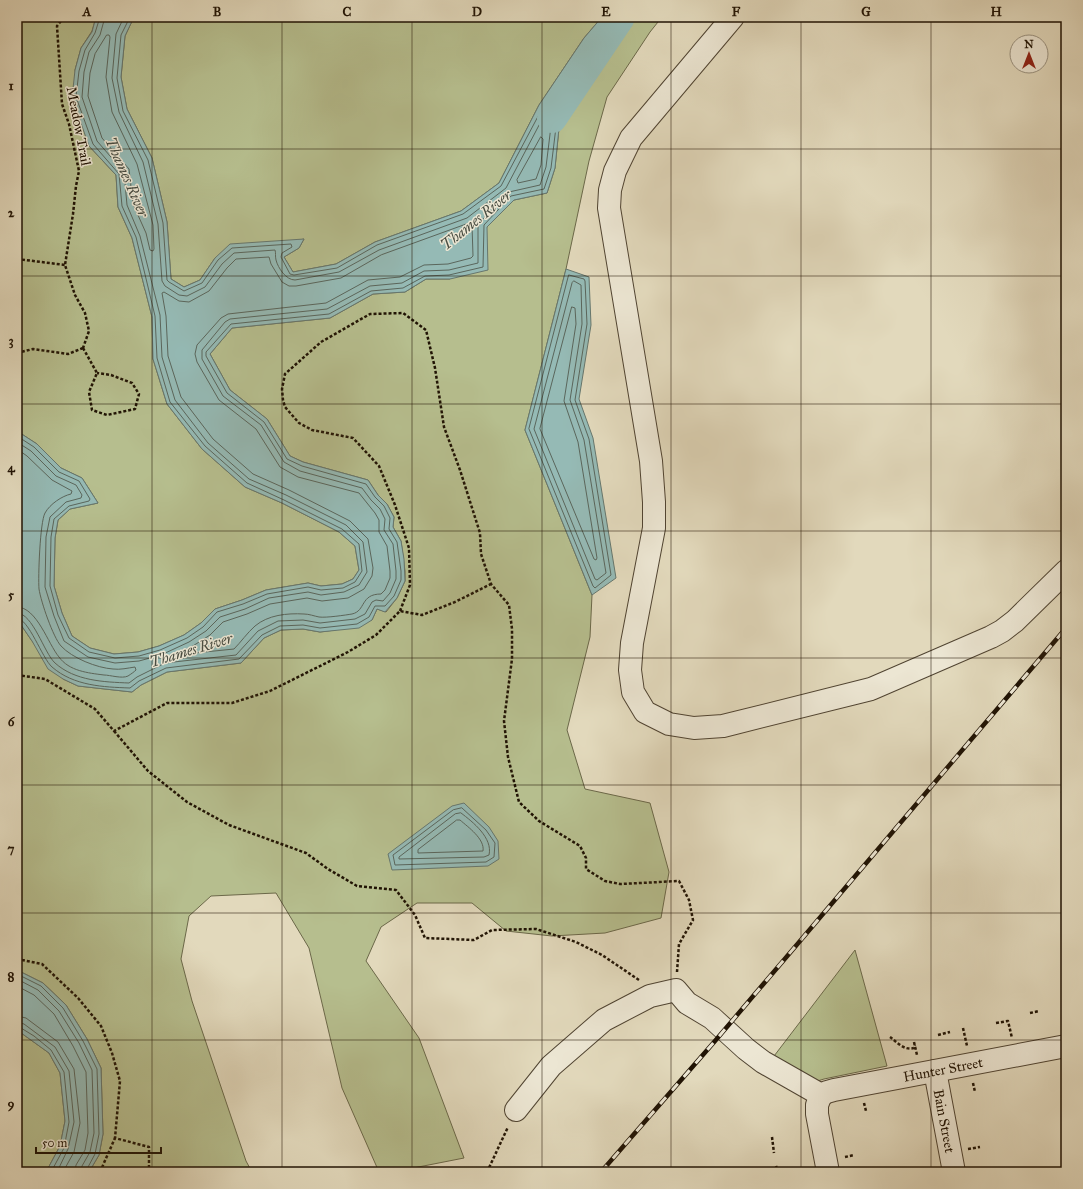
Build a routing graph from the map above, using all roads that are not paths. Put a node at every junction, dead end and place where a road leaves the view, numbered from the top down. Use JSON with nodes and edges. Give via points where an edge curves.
{"nodes":[{"id":1,"x":733,"y":17,"type":"edge"},
{"id":2,"x":1066,"y":571,"type":"edge"},
{"id":3,"x":1066,"y":1046,"type":"edge"},
{"id":4,"x":935,"y":1071,"type":"junction"},
{"id":5,"x":821,"y":1096,"type":"junction"},
{"id":6,"x":516,"y":1110,"type":"road end"},
{"id":7,"x":828,"y":1172,"type":"edge"},
{"id":8,"x":954,"y":1172,"type":"edge"}],
"edges":[{"from":1,"to":2,"type":"street","via":[[631,138],[615,171],[610,190],[609,208],[651,461],[654,502],[654,528],[632,643],[632,692],[645,712],[669,724],[694,728],[723,726],[845,697],[871,689],[991,637],[1014,622]]},
{"from":3,"to":4,"type":"street","name":"Hunter Street"},
{"from":4,"to":5,"type":"street","name":"Hunter Street","via":[[834,1090]]},
{"from":4,"to":8,"type":"street","name":"Bain Street"},
{"from":5,"to":6,"type":"street","via":[[762,1062],[712,1018],[687,1003],[676,990],[650,996],[604,1020],[551,1066]]},
{"from":5,"to":7,"type":"street","via":[[817,1114]]}]}
